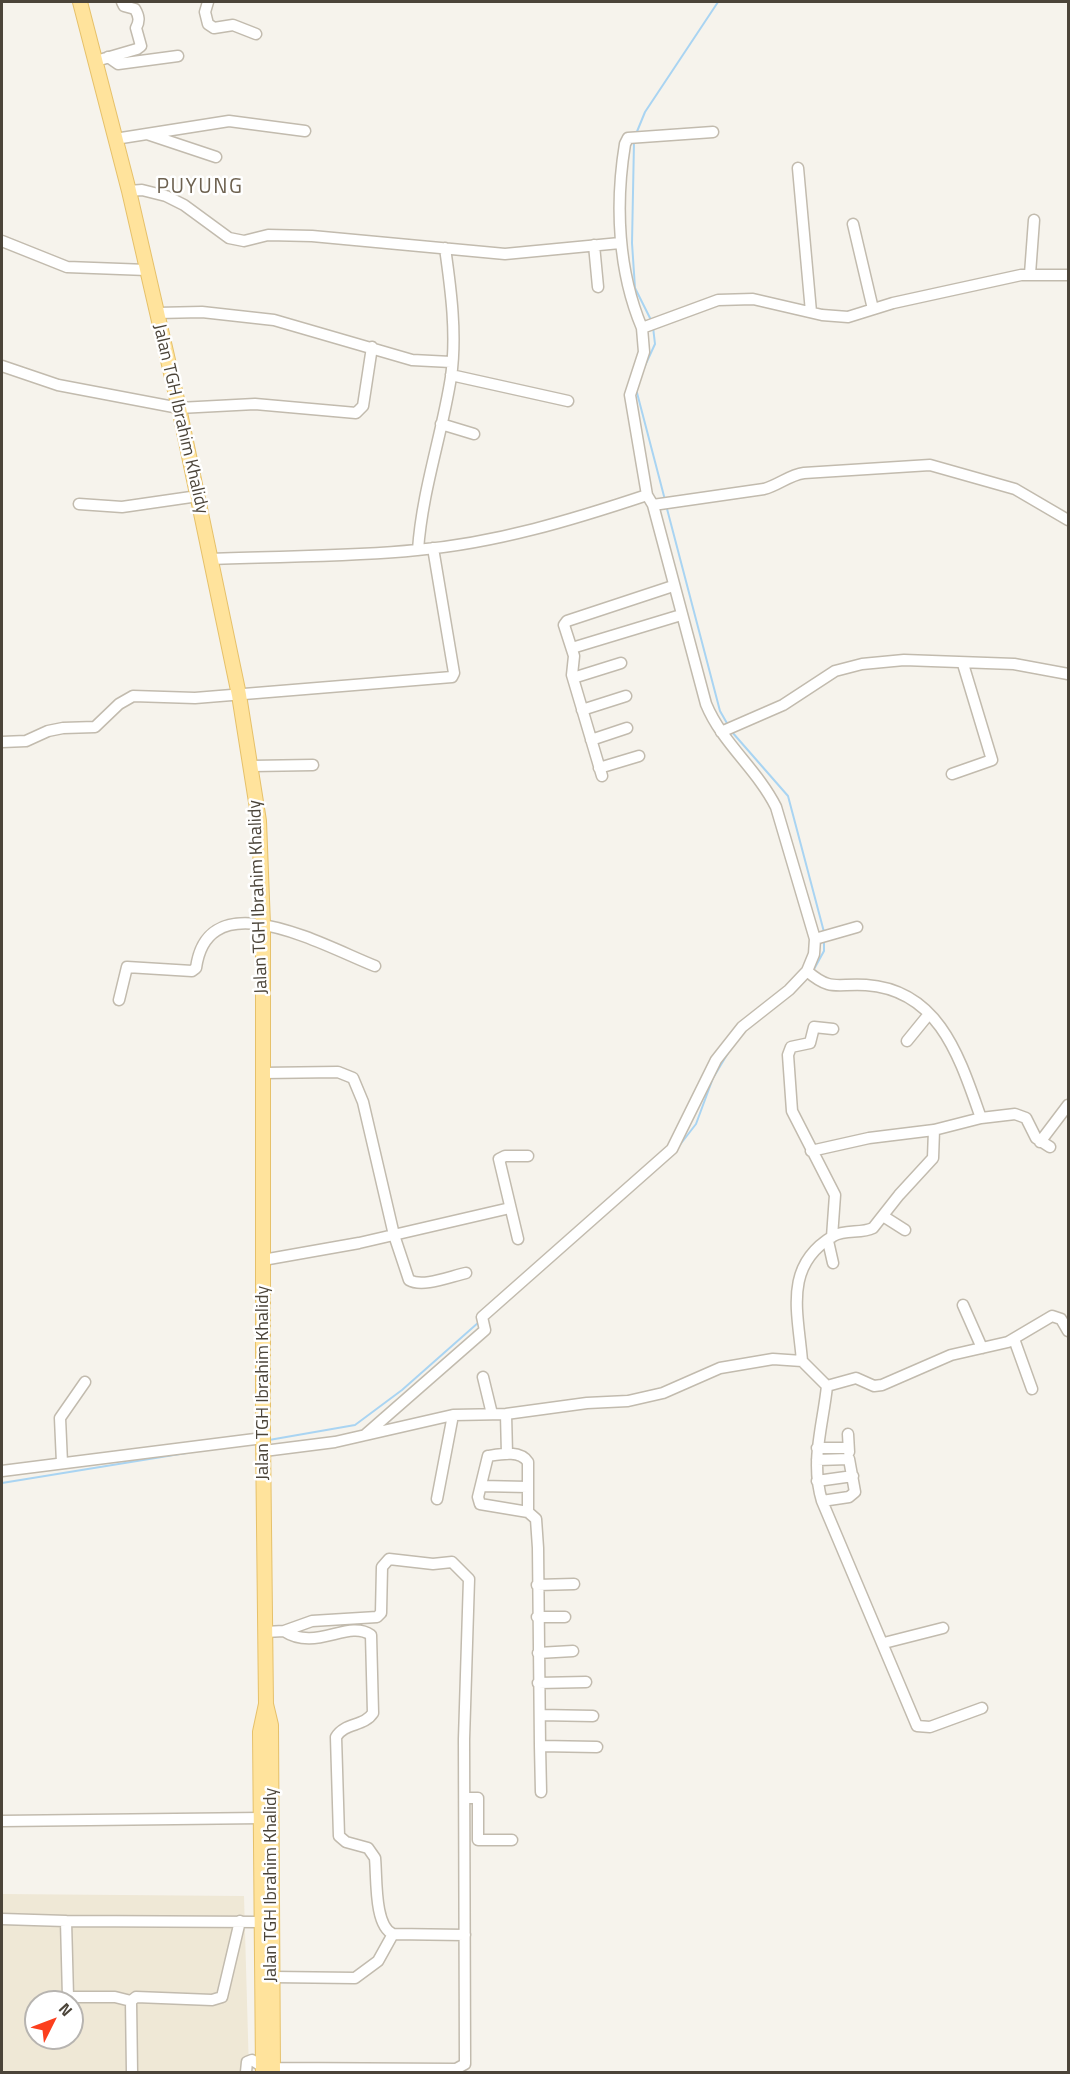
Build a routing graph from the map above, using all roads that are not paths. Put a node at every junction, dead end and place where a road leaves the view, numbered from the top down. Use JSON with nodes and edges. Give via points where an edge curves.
{"nodes":[{"id":1,"x":80,"y":2,"type":"edge"},
{"id":2,"x":122,"y":2,"type":"edge"},
{"id":3,"x":208,"y":2,"type":"edge"},
{"id":4,"x":256,"y":34,"type":"dead end"},
{"id":5,"x":178,"y":56,"type":"dead end"},
{"id":6,"x":102,"y":59,"type":"junction"},
{"id":7,"x":305,"y":131,"type":"dead end"},
{"id":8,"x":713,"y":132,"type":"dead end"},
{"id":9,"x":147,"y":134,"type":"junction"},
{"id":10,"x":115,"y":139,"type":"junction"},
{"id":11,"x":216,"y":157,"type":"dead end"},
{"id":12,"x":798,"y":168,"type":"dead end"},
{"id":13,"x":129,"y":191,"type":"junction"},
{"id":14,"x":1034,"y":220,"type":"dead end"},
{"id":15,"x":853,"y":224,"type":"dead end"},
{"id":16,"x":2,"y":241,"type":"edge"},
{"id":17,"x":620,"y":243,"type":"junction"},
{"id":18,"x":594,"y":245,"type":"junction"},
{"id":19,"x":445,"y":248,"type":"junction"},
{"id":20,"x":147,"y":270,"type":"junction"},
{"id":21,"x":1030,"y":274,"type":"junction"},
{"id":22,"x":1068,"y":275,"type":"edge"},
{"id":23,"x":598,"y":288,"type":"dead end"},
{"id":24,"x":873,"y":309,"type":"junction"},
{"id":25,"x":811,"y":312,"type":"junction"},
{"id":26,"x":157,"y":313,"type":"junction"},
{"id":27,"x":647,"y":327,"type":"junction"},
{"id":28,"x":372,"y":347,"type":"junction"},
{"id":29,"x":451,"y":362,"type":"junction"},
{"id":30,"x":2,"y":366,"type":"edge"},
{"id":31,"x":451,"y":375,"type":"junction"},
{"id":32,"x":568,"y":401,"type":"dead end"},
{"id":33,"x":179,"y":408,"type":"junction"},
{"id":34,"x":441,"y":424,"type":"junction"},
{"id":35,"x":474,"y":434,"type":"dead end"},
{"id":36,"x":647,"y":495,"type":"junction"},
{"id":37,"x":198,"y":496,"type":"junction"},
{"id":38,"x":79,"y":504,"type":"dead end"},
{"id":39,"x":659,"y":504,"type":"junction"},
{"id":40,"x":1068,"y":519,"type":"edge"},
{"id":41,"x":433,"y":548,"type":"junction"},
{"id":42,"x":418,"y":550,"type":"junction"},
{"id":43,"x":212,"y":559,"type":"junction"},
{"id":44,"x":673,"y":586,"type":"junction"},
{"id":45,"x":681,"y":615,"type":"junction"},
{"id":46,"x":572,"y":648,"type":"junction"},
{"id":47,"x":621,"y":663,"type":"dead end"},
{"id":48,"x":963,"y":664,"type":"junction"},
{"id":49,"x":1068,"y":674,"type":"edge"},
{"id":50,"x":573,"y":678,"type":"junction"},
{"id":51,"x":239,"y":695,"type":"junction"},
{"id":52,"x":626,"y":696,"type":"dead end"},
{"id":53,"x":582,"y":710,"type":"junction"},
{"id":54,"x":627,"y":728,"type":"dead end"},
{"id":55,"x":727,"y":730,"type":"junction"},
{"id":56,"x":591,"y":740,"type":"junction"},
{"id":57,"x":2,"y":742,"type":"edge"},
{"id":58,"x":639,"y":756,"type":"dead end"},
{"id":59,"x":252,"y":765,"type":"junction"},
{"id":60,"x":313,"y":765,"type":"dead end"},
{"id":61,"x":952,"y":774,"type":"dead end"},
{"id":62,"x":263,"y":925,"type":"junction"},
{"id":63,"x":857,"y":927,"type":"dead end"},
{"id":64,"x":821,"y":937,"type":"junction"},
{"id":65,"x":375,"y":966,"type":"dead end"},
{"id":66,"x":809,"y":973,"type":"junction"},
{"id":67,"x":120,"y":1000,"type":"dead end"},
{"id":68,"x":929,"y":1014,"type":"junction"},
{"id":69,"x":832,"y":1029,"type":"dead end"},
{"id":70,"x":907,"y":1041,"type":"dead end"},
{"id":71,"x":262,"y":1073,"type":"junction"},
{"id":72,"x":1068,"y":1105,"type":"edge"},
{"id":73,"x":981,"y":1118,"type":"junction"},
{"id":74,"x":934,"y":1130,"type":"junction"},
{"id":75,"x":811,"y":1150,"type":"junction"},
{"id":76,"x":528,"y":1156,"type":"dead end"},
{"id":77,"x":510,"y":1208,"type":"junction"},
{"id":78,"x":883,"y":1216,"type":"junction"},
{"id":79,"x":905,"y":1230,"type":"dead end"},
{"id":80,"x":394,"y":1235,"type":"junction"},
{"id":81,"x":518,"y":1239,"type":"dead end"},
{"id":82,"x":830,"y":1239,"type":"junction"},
{"id":83,"x":263,"y":1260,"type":"junction"},
{"id":84,"x":833,"y":1263,"type":"dead end"},
{"id":85,"x":466,"y":1273,"type":"dead end"},
{"id":86,"x":963,"y":1305,"type":"dead end"},
{"id":87,"x":1068,"y":1331,"type":"edge"},
{"id":88,"x":1014,"y":1339,"type":"junction"},
{"id":89,"x":982,"y":1348,"type":"junction"},
{"id":90,"x":802,"y":1361,"type":"junction"},
{"id":91,"x":483,"y":1377,"type":"dead end"},
{"id":92,"x":85,"y":1382,"type":"dead end"},
{"id":93,"x":827,"y":1386,"type":"junction"},
{"id":94,"x":1032,"y":1389,"type":"dead end"},
{"id":95,"x":492,"y":1414,"type":"junction"},
{"id":96,"x":506,"y":1414,"type":"junction"},
{"id":97,"x":453,"y":1415,"type":"junction"},
{"id":98,"x":848,"y":1434,"type":"dead end"},
{"id":99,"x":365,"y":1435,"type":"junction"},
{"id":100,"x":263,"y":1445,"type":"junction"},
{"id":101,"x":817,"y":1448,"type":"junction"},
{"id":102,"x":849,"y":1453,"type":"junction"},
{"id":103,"x":507,"y":1454,"type":"junction"},
{"id":104,"x":817,"y":1460,"type":"junction"},
{"id":105,"x":63,"y":1464,"type":"junction"},
{"id":106,"x":2,"y":1471,"type":"edge"},
{"id":107,"x":853,"y":1476,"type":"junction"},
{"id":108,"x":817,"y":1481,"type":"junction"},
{"id":109,"x":481,"y":1486,"type":"junction"},
{"id":110,"x":528,"y":1487,"type":"junction"},
{"id":111,"x":437,"y":1499,"type":"dead end"},
{"id":112,"x":822,"y":1501,"type":"junction"},
{"id":113,"x":528,"y":1512,"type":"junction"},
{"id":114,"x":574,"y":1584,"type":"dead end"},
{"id":115,"x":537,"y":1585,"type":"junction"},
{"id":116,"x":537,"y":1617,"type":"junction"},
{"id":117,"x":565,"y":1617,"type":"dead end"},
{"id":118,"x":943,"y":1628,"type":"dead end"},
{"id":119,"x":284,"y":1630,"type":"junction"},
{"id":120,"x":265,"y":1632,"type":"junction"},
{"id":121,"x":884,"y":1643,"type":"junction"},
{"id":122,"x":573,"y":1651,"type":"dead end"},
{"id":123,"x":538,"y":1653,"type":"junction"},
{"id":124,"x":586,"y":1682,"type":"dead end"},
{"id":125,"x":538,"y":1683,"type":"junction"},
{"id":126,"x":266,"y":1704,"type":"junction"},
{"id":127,"x":982,"y":1708,"type":"dead end"},
{"id":128,"x":540,"y":1715,"type":"junction"},
{"id":129,"x":593,"y":1716,"type":"dead end"},
{"id":130,"x":540,"y":1746,"type":"junction"},
{"id":131,"x":597,"y":1747,"type":"dead end"},
{"id":132,"x":541,"y":1792,"type":"dead end"},
{"id":133,"x":466,"y":1798,"type":"junction"},
{"id":134,"x":262,"y":1818,"type":"junction"},
{"id":135,"x":2,"y":1821,"type":"edge"},
{"id":136,"x":512,"y":1840,"type":"dead end"},
{"id":137,"x":2,"y":1919,"type":"edge"},
{"id":138,"x":66,"y":1921,"type":"junction"},
{"id":139,"x":240,"y":1921,"type":"junction"},
{"id":140,"x":262,"y":1922,"type":"junction"},
{"id":141,"x":393,"y":1934,"type":"junction"},
{"id":142,"x":465,"y":1935,"type":"junction"},
{"id":143,"x":273,"y":1977,"type":"junction"},
{"id":144,"x":131,"y":2001,"type":"junction"},
{"id":145,"x":268,"y":2070,"type":"edge"},
{"id":146,"x":132,"y":2073,"type":"edge"},
{"id":147,"x":246,"y":2073,"type":"edge"}],
"edges":[{"from":1,"to":6,"type":"main road","name":"Jalan TGH Ibrahim Khalidy"},
{"from":2,"to":6,"type":"street","via":[[138,15],[136,28],[141,44],[137,49]]},
{"from":3,"to":4,"type":"street","via":[[208,24],[214,28],[233,25]]},
{"from":5,"to":6,"type":"street","via":[[118,64]]},
{"from":6,"to":10,"type":"main road","name":"Jalan TGH Ibrahim Khalidy"},
{"from":7,"to":9,"type":"street","via":[[229,121]]},
{"from":8,"to":17,"type":"street","via":[[633,138],[624,146]]},
{"from":9,"to":10,"type":"street"},
{"from":9,"to":11,"type":"street"},
{"from":10,"to":13,"type":"main road","name":"Jalan TGH Ibrahim Khalidy"},
{"from":12,"to":25,"type":"street"},
{"from":13,"to":19,"type":"street","via":[[158,193],[174,200],[236,240],[268,235],[312,236]]},
{"from":13,"to":20,"type":"main road","name":"Jalan TGH Ibrahim Khalidy"},
{"from":14,"to":21,"type":"street"},
{"from":15,"to":24,"type":"street"},
{"from":16,"to":20,"type":"street","via":[[67,267]]},
{"from":17,"to":18,"type":"street"},
{"from":17,"to":27,"type":"street","via":[[629,297]]},
{"from":18,"to":19,"type":"street","via":[[506,254]]},
{"from":18,"to":23,"type":"street"},
{"from":19,"to":29,"type":"street","via":[[453,319]]},
{"from":20,"to":26,"type":"main road","name":"Jalan TGH Ibrahim Khalidy"},
{"from":21,"to":22,"type":"street"},
{"from":21,"to":24,"type":"street"},
{"from":24,"to":25,"type":"street","via":[[848,317]]},
{"from":25,"to":27,"type":"street","via":[[753,299],[730,299],[707,302]]},
{"from":26,"to":28,"type":"street","via":[[202,312],[274,320]]},
{"from":26,"to":33,"type":"main road","name":"Jalan TGH Ibrahim Khalidy"},
{"from":27,"to":36,"type":"street","via":[[644,352],[630,395]]},
{"from":28,"to":29,"type":"street","via":[[412,360]]},
{"from":28,"to":33,"type":"street","via":[[363,406],[358,413],[255,404]]},
{"from":29,"to":31,"type":"street"},
{"from":30,"to":33,"type":"street","via":[[58,386]]},
{"from":31,"to":32,"type":"street"},
{"from":31,"to":34,"type":"street"},
{"from":33,"to":37,"type":"main road","name":"Jalan TGH Ibrahim Khalidy"},
{"from":34,"to":35,"type":"street"},
{"from":34,"to":42,"type":"street"},
{"from":36,"to":39,"type":"street"},
{"from":36,"to":41,"type":"street","via":[[510,536]]},
{"from":37,"to":38,"type":"street","via":[[122,507]]},
{"from":37,"to":43,"type":"main road","name":"Jalan TGH Ibrahim Khalidy"},
{"from":39,"to":40,"type":"street","via":[[764,489],[804,473],[930,465],[1015,489]]},
{"from":39,"to":44,"type":"street"},
{"from":41,"to":42,"type":"street"},
{"from":41,"to":51,"type":"street","via":[[453,676]]},
{"from":42,"to":43,"type":"street"},
{"from":43,"to":51,"type":"main road","name":"Jalan TGH Ibrahim Khalidy"},
{"from":44,"to":45,"type":"street"},
{"from":44,"to":46,"type":"street","via":[[567,621],[564,625]]},
{"from":45,"to":46,"type":"street"},
{"from":45,"to":55,"type":"street","via":[[706,704]]},
{"from":46,"to":50,"type":"street"},
{"from":47,"to":50,"type":"street"},
{"from":48,"to":49,"type":"street","via":[[1024,665]]},
{"from":48,"to":55,"type":"street","via":[[904,660],[847,667],[783,705]]},
{"from":48,"to":61,"type":"street","via":[[992,760]]},
{"from":50,"to":53,"type":"street"},
{"from":51,"to":57,"type":"street","via":[[133,696],[95,727],[63,728],[26,741]]},
{"from":51,"to":59,"type":"main road","name":"Jalan TGH Ibrahim Khalidy"},
{"from":52,"to":53,"type":"street"},
{"from":53,"to":56,"type":"street"},
{"from":54,"to":56,"type":"street"},
{"from":55,"to":64,"type":"street","via":[[776,807]]},
{"from":56,"to":58,"type":"street","via":[[600,772]]},
{"from":59,"to":60,"type":"street"},
{"from":59,"to":62,"type":"main road","name":"Jalan TGH Ibrahim Khalidy","via":[[259,821]]},
{"from":62,"to":65,"type":"street"},
{"from":62,"to":67,"type":"street","via":[[233,923],[219,927],[199,950],[192,971],[127,967]]},
{"from":62,"to":71,"type":"main road","name":"Jalan TGH Ibrahim Khalidy"},
{"from":63,"to":64,"type":"street"},
{"from":64,"to":66,"type":"street"},
{"from":66,"to":68,"type":"street","via":[[825,985],[867,985],[900,992]]},
{"from":66,"to":99,"type":"street","via":[[742,1027],[725,1047],[672,1149],[520,1281],[483,1323],[483,1332]]},
{"from":68,"to":70,"type":"street"},
{"from":68,"to":73,"type":"street","via":[[952,1042]]},
{"from":69,"to":75,"type":"street","via":[[814,1027],[810,1043],[792,1046],[788,1051],[792,1111]]},
{"from":71,"to":80,"type":"street","via":[[338,1072],[353,1078],[363,1102]]},
{"from":71,"to":83,"type":"main road","name":"Jalan TGH Ibrahim Khalidy"},
{"from":72,"to":73,"type":"street","via":[[1045,1145],[1023,1115]]},
{"from":73,"to":74,"type":"street"},
{"from":74,"to":75,"type":"street"},
{"from":74,"to":78,"type":"street","via":[[933,1158]]},
{"from":75,"to":82,"type":"street","via":[[835,1194]]},
{"from":76,"to":77,"type":"street","via":[[499,1159]]},
{"from":77,"to":80,"type":"street"},
{"from":77,"to":81,"type":"street"},
{"from":78,"to":79,"type":"street"},
{"from":78,"to":82,"type":"street","via":[[871,1230],[845,1232]]},
{"from":80,"to":83,"type":"street"},
{"from":80,"to":85,"type":"street","via":[[411,1282]]},
{"from":82,"to":84,"type":"street"},
{"from":82,"to":90,"type":"street","via":[[806,1260],[798,1277]]},
{"from":83,"to":100,"type":"main road","name":"Jalan TGH Ibrahim Khalidy"},
{"from":86,"to":89,"type":"street"},
{"from":87,"to":88,"type":"street","via":[[1061,1319],[1052,1316]]},
{"from":88,"to":89,"type":"street"},
{"from":88,"to":94,"type":"street"},
{"from":89,"to":93,"type":"street","via":[[951,1355],[878,1386],[856,1378]]},
{"from":90,"to":93,"type":"street"},
{"from":90,"to":96,"type":"street","via":[[742,1363],[647,1396]]},
{"from":91,"to":95,"type":"street"},
{"from":92,"to":105,"type":"street","via":[[60,1418]]},
{"from":93,"to":101,"type":"street"},
{"from":95,"to":96,"type":"street"},
{"from":95,"to":97,"type":"street"},
{"from":96,"to":103,"type":"street"},
{"from":97,"to":99,"type":"street"},
{"from":97,"to":111,"type":"street"},
{"from":98,"to":102,"type":"street"},
{"from":99,"to":100,"type":"street"},
{"from":100,"to":105,"type":"street"},
{"from":100,"to":120,"type":"main road","name":"Jalan TGH Ibrahim Khalidy"},
{"from":101,"to":102,"type":"street"},
{"from":101,"to":104,"type":"street"},
{"from":102,"to":104,"type":"street"},
{"from":102,"to":107,"type":"street"},
{"from":103,"to":109,"type":"street","via":[[487,1457]]},
{"from":103,"to":110,"type":"street","via":[[526,1458]]},
{"from":104,"to":108,"type":"street"},
{"from":105,"to":106,"type":"street"},
{"from":107,"to":108,"type":"street"},
{"from":107,"to":112,"type":"street","via":[[854,1495]]},
{"from":108,"to":112,"type":"street"},
{"from":109,"to":110,"type":"street"},
{"from":109,"to":113,"type":"street","via":[[478,1500],[482,1506]]},
{"from":110,"to":113,"type":"street"},
{"from":112,"to":121,"type":"street","via":[[837,1543]]},
{"from":113,"to":115,"type":"street","via":[[537,1527]]},
{"from":114,"to":115,"type":"street"},
{"from":115,"to":116,"type":"street"},
{"from":116,"to":117,"type":"street"},
{"from":116,"to":123,"type":"street"},
{"from":118,"to":121,"type":"street"},
{"from":119,"to":120,"type":"street"},
{"from":119,"to":133,"type":"street","via":[[305,1622],[379,1616],[382,1567],[389,1558],[457,1565],[470,1586],[466,1616]]},
{"from":119,"to":141,"type":"street","via":[[301,1639],[327,1638],[357,1630],[372,1637],[373,1713],[336,1737],[339,1836],[372,1852],[381,1923]]},
{"from":120,"to":126,"type":"main road","name":"Jalan TGH Ibrahim Khalidy"},
{"from":121,"to":127,"type":"street","via":[[919,1728]]},
{"from":122,"to":123,"type":"street"},
{"from":123,"to":125,"type":"street"},
{"from":124,"to":125,"type":"street"},
{"from":125,"to":128,"type":"street"},
{"from":126,"to":134,"type":"main road","name":"Jalan TGH Ibrahim Khalidy","via":[[260,1732]]},
{"from":126,"to":143,"type":"main road","name":"Jalan TGH Ibrahim Khalidy","via":[[271,1725]]},
{"from":128,"to":129,"type":"street"},
{"from":128,"to":130,"type":"street"},
{"from":130,"to":131,"type":"street"},
{"from":130,"to":132,"type":"street"},
{"from":133,"to":136,"type":"street","via":[[478,1798],[478,1840]]},
{"from":133,"to":142,"type":"street"},
{"from":134,"to":135,"type":"street"},
{"from":134,"to":140,"type":"main road","name":"Jalan TGH Ibrahim Khalidy"},
{"from":137,"to":138,"type":"street"},
{"from":138,"to":139,"type":"street"},
{"from":138,"to":144,"type":"street","via":[[68,1997]]},
{"from":139,"to":140,"type":"street"},
{"from":139,"to":144,"type":"street","via":[[222,1997],[136,1997]]},
{"from":140,"to":145,"type":"main road","name":"Jalan TGH Ibrahim Khalidy"},
{"from":141,"to":142,"type":"street"},
{"from":141,"to":143,"type":"street","via":[[378,1961],[355,1978]]},
{"from":142,"to":145,"type":"street","via":[[463,2067]]},
{"from":143,"to":145,"type":"main road","name":"Jalan TGH Ibrahim Khalidy"},
{"from":144,"to":146,"type":"street"},
{"from":145,"to":147,"type":"street","via":[[252,2060],[247,2062]]}]}
